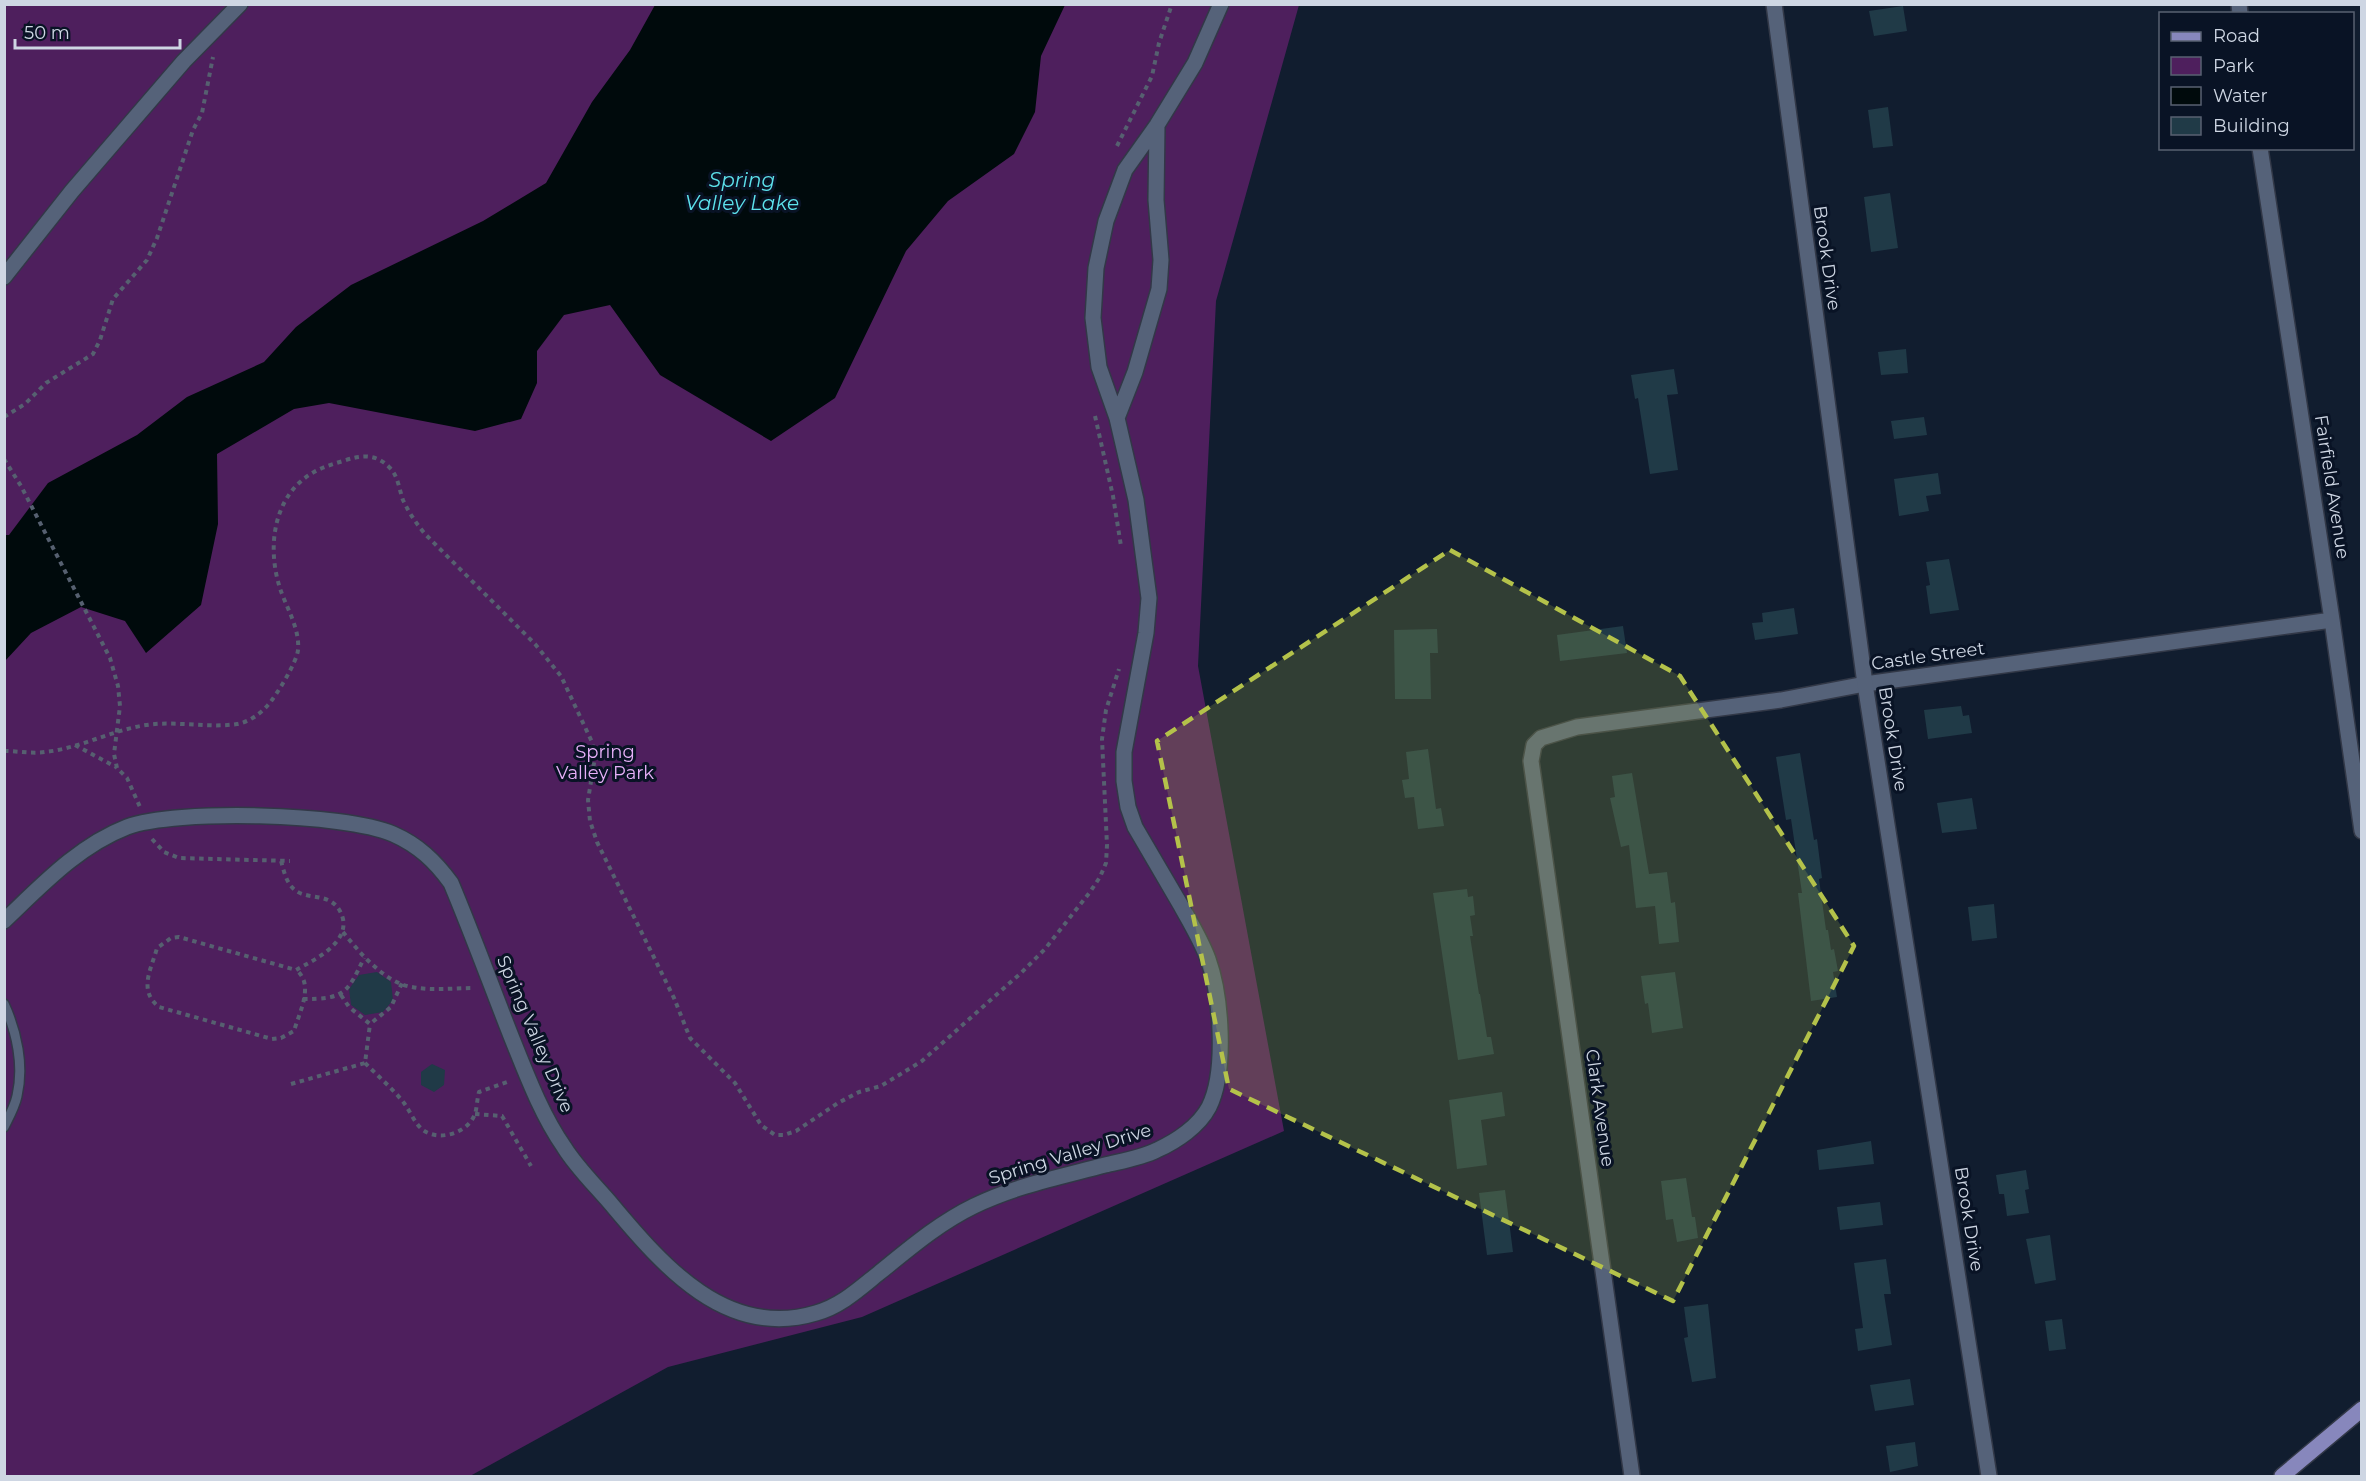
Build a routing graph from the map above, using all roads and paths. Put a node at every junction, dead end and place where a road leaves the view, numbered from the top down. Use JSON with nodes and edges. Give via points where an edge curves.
{"nodes":[{"id":1,"x":240,"y":4,"type":"edge"},
{"id":2,"x":1172,"y":4,"type":"edge"},
{"id":3,"x":1221,"y":4,"type":"edge"},
{"id":4,"x":1774,"y":4,"type":"edge"},
{"id":5,"x":207,"y":37,"type":"junction"},
{"id":6,"x":1156,"y":125,"type":"junction"},
{"id":7,"x":2260,"y":150,"type":"edge"},
{"id":8,"x":1113,"y":153,"type":"dead end"},
{"id":9,"x":4,"y":277,"type":"edge"},
{"id":10,"x":1093,"y":409,"type":"dead end"},
{"id":11,"x":4,"y":417,"type":"edge"},
{"id":12,"x":1117,"y":417,"type":"junction"},
{"id":13,"x":4,"y":459,"type":"edge"},
{"id":14,"x":1122,"y":552,"type":"dead end"},
{"id":15,"x":2332,"y":620,"type":"junction"},
{"id":16,"x":1121,"y":660,"type":"dead end"},
{"id":17,"x":1864,"y":684,"type":"junction"},
{"id":18,"x":117,"y":732,"type":"junction"},
{"id":19,"x":74,"y":745,"type":"junction"},
{"id":20,"x":1534,"y":745,"type":"joint"},
{"id":21,"x":4,"y":751,"type":"edge"},
{"id":22,"x":117,"y":768,"type":"junction"},
{"id":23,"x":146,"y":822,"type":"junction"},
{"id":24,"x":2361,"y":831,"type":"edge"},
{"id":25,"x":282,"y":861,"type":"junction"},
{"id":26,"x":290,"y":861,"type":"dead end"},
{"id":27,"x":4,"y":921,"type":"edge"},
{"id":28,"x":343,"y":932,"type":"junction"},
{"id":29,"x":364,"y":958,"type":"junction"},
{"id":30,"x":296,"y":970,"type":"junction"},
{"id":31,"x":402,"y":983,"type":"junction"},
{"id":32,"x":492,"y":987,"type":"junction"},
{"id":33,"x":341,"y":995,"type":"junction"},
{"id":34,"x":303,"y":999,"type":"junction"},
{"id":35,"x":4,"y":1004,"type":"edge"},
{"id":36,"x":370,"y":1024,"type":"junction"},
{"id":37,"x":365,"y":1063,"type":"junction"},
{"id":38,"x":526,"y":1072,"type":"junction"},
{"id":39,"x":291,"y":1084,"type":"dead end"},
{"id":40,"x":475,"y":1114,"type":"junction"},
{"id":41,"x":4,"y":1127,"type":"edge"},
{"id":42,"x":531,"y":1166,"type":"dead end"},
{"id":43,"x":2361,"y":1409,"type":"edge"},
{"id":44,"x":1632,"y":1476,"type":"edge"},
{"id":45,"x":1989,"y":1476,"type":"edge"},
{"id":46,"x":2283,"y":1476,"type":"edge"}],
"edges":[{"from":1,"to":5,"type":"street"},
{"from":2,"to":8,"type":"path","via":[[1152,76]]},
{"from":3,"to":6,"type":"street","name":"Spring Valley Drive","via":[[1195,63]]},
{"from":4,"to":17,"type":"street","name":"Brook Drive"},
{"from":5,"to":9,"type":"street","via":[[72,191]]},
{"from":5,"to":11,"type":"path","via":[[213,56],[202,113],[147,260],[113,299],[93,354],[46,383],[26,404]]},
{"from":6,"to":12,"type":"street","via":[[1159,289],[1136,372]]},
{"from":6,"to":12,"type":"street","name":"Spring Valley Drive","via":[[1125,170],[1106,221],[1096,268],[1093,318],[1099,368]]},
{"from":7,"to":15,"type":"street","name":"Fairfield Avenue"},
{"from":10,"to":14,"type":"path"},
{"from":12,"to":38,"type":"street","name":"Spring Valley Drive","via":[[1136,500],[1149,598],[1124,752],[1128,807],[1135,827],[1199,938],[1218,994],[1216,1089],[1208,1110],[1194,1126],[1155,1151],[1020,1187],[984,1201],[931,1231],[842,1302],[810,1315],[768,1320],[708,1297],[652,1252],[564,1148]]},
{"from":13,"to":18,"type":"path","via":[[106,648],[118,686]]},
{"from":15,"to":17,"type":"street","name":"Castle Street"},
{"from":15,"to":24,"type":"street","name":"Fairfield Avenue"},
{"from":16,"to":18,"type":"path","via":[[1102,739],[1106,863],[1090,892],[1045,949],[922,1061],[784,1135],[775,1135],[760,1125],[735,1083],[690,1038],[597,842],[588,800],[593,777],[592,742],[561,676],[535,644],[412,518],[392,469],[382,460],[370,455],[354,457],[313,472],[300,482],[278,515],[272,548],[298,650],[268,705],[248,721],[237,724],[156,724]]},
{"from":17,"to":20,"type":"street","name":"Castle Street","via":[[1780,700],[1577,727],[1541,738]]},
{"from":17,"to":45,"type":"street","name":"Brook Drive"},
{"from":18,"to":19,"type":"path"},
{"from":18,"to":22,"type":"path"},
{"from":19,"to":21,"type":"path","via":[[44,753]]},
{"from":19,"to":22,"type":"path"},
{"from":20,"to":44,"type":"street","name":"Clark Avenue","via":[[1531,761]]},
{"from":22,"to":23,"type":"path","via":[[127,778]]},
{"from":23,"to":25,"type":"path","via":[[153,841],[164,852],[179,858]]},
{"from":23,"to":27,"type":"street","name":"Spring Valley Drive","via":[[126,827],[73,858]]},
{"from":23,"to":32,"type":"street","name":"Spring Valley Drive","via":[[181,817],[312,819],[390,833],[436,862],[451,883]]},
{"from":25,"to":26,"type":"path"},
{"from":25,"to":28,"type":"path","via":[[294,890],[337,905]]},
{"from":28,"to":29,"type":"path"},
{"from":28,"to":30,"type":"path","via":[[325,952]]},
{"from":29,"to":31,"type":"path"},
{"from":29,"to":33,"type":"path"},
{"from":30,"to":34,"type":"path","via":[[305,982]]},
{"from":30,"to":34,"type":"path","via":[[180,937],[171,938],[157,948],[146,987],[151,1001],[159,1007],[272,1039],[294,1031]]},
{"from":31,"to":32,"type":"path","via":[[431,989]]},
{"from":31,"to":36,"type":"path","via":[[391,1007]]},
{"from":32,"to":38,"type":"street","name":"Spring Valley Drive"},
{"from":33,"to":34,"type":"path"},
{"from":33,"to":36,"type":"path"},
{"from":35,"to":41,"type":"lane","via":[[14,1026],[19,1054],[17,1096]]},
{"from":36,"to":37,"type":"path"},
{"from":37,"to":39,"type":"path"},
{"from":37,"to":40,"type":"path","via":[[404,1103],[422,1130],[447,1136],[468,1124]]},
{"from":38,"to":40,"type":"path","via":[[479,1092]]},
{"from":40,"to":42,"type":"path","via":[[502,1116]]},
{"from":43,"to":46,"type":"main road"}]}
